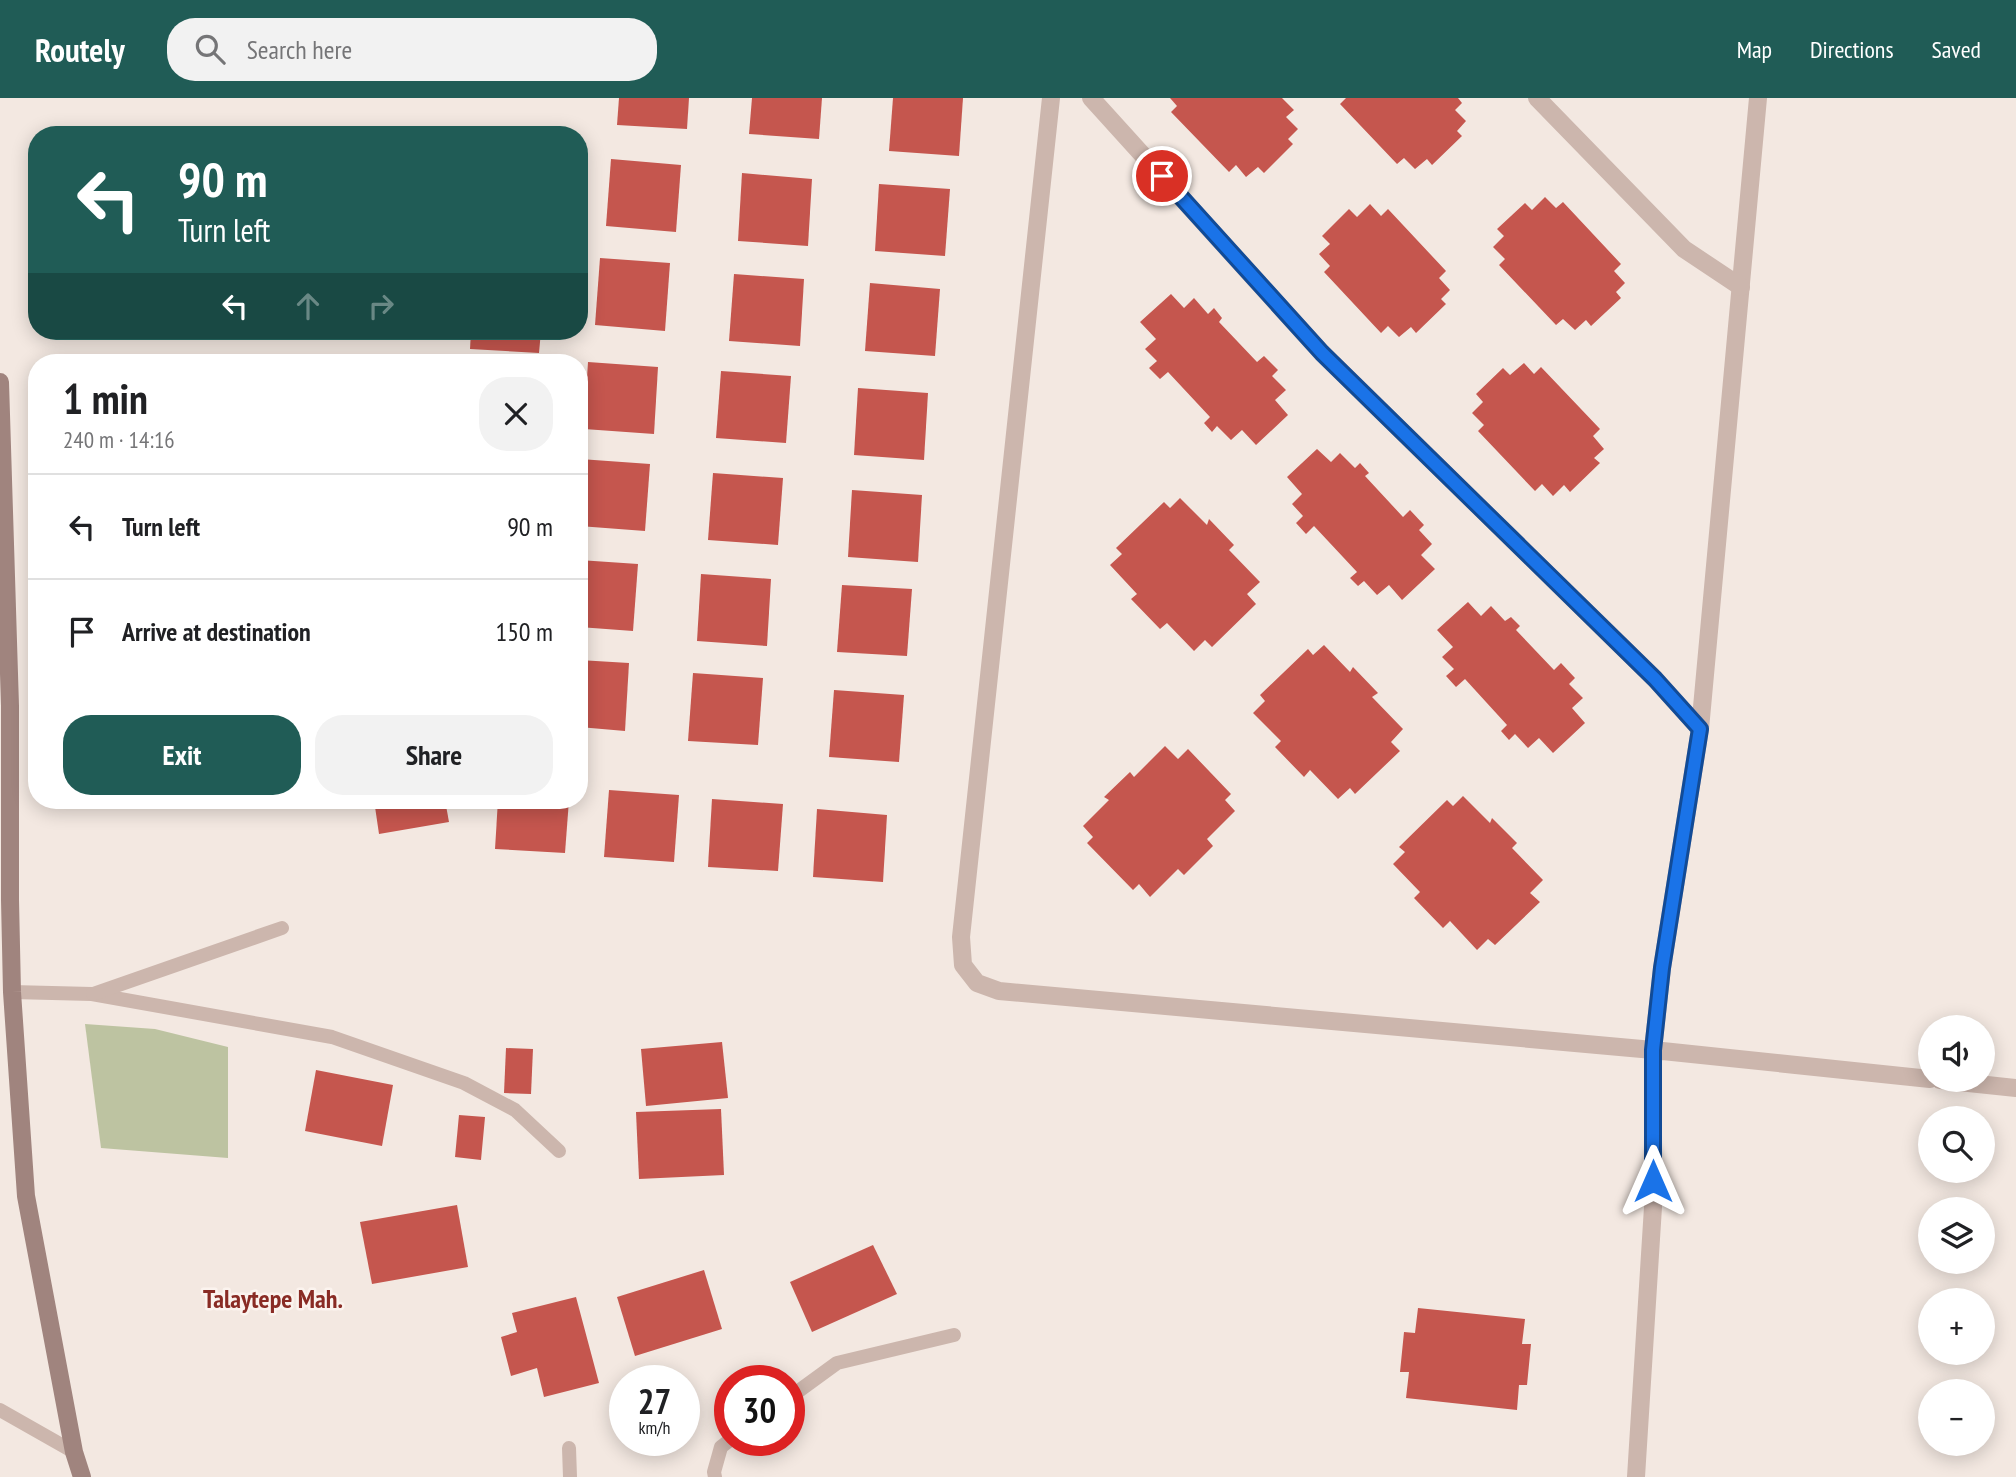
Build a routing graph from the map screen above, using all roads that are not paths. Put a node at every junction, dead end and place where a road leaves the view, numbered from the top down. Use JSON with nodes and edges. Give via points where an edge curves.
{"nodes":[{"id":1,"x":1051,"y":98,"type":"edge"},
{"id":2,"x":1091,"y":98,"type":"edge"},
{"id":3,"x":1538,"y":98,"type":"edge"},
{"id":4,"x":1758,"y":98,"type":"edge"},
{"id":5,"x":1741,"y":287,"type":"junction"},
{"id":6,"x":0,"y":382,"type":"edge"},
{"id":7,"x":5,"y":703,"type":"edge"},
{"id":8,"x":1700,"y":729,"type":"junction"},
{"id":9,"x":282,"y":928,"type":"dead end"},
{"id":10,"x":12,"y":992,"type":"junction"},
{"id":11,"x":92,"y":994,"type":"junction"},
{"id":12,"x":1653,"y":1050,"type":"junction"},
{"id":13,"x":1918,"y":1078,"type":"edge"},
{"id":14,"x":1995,"y":1086,"type":"edge"},
{"id":15,"x":2016,"y":1088,"type":"edge"},
{"id":16,"x":558,"y":1151,"type":"dead end"},
{"id":17,"x":954,"y":1335,"type":"dead end"},
{"id":18,"x":805,"y":1386,"type":"edge"},
{"id":19,"x":0,"y":1410,"type":"edge"},
{"id":20,"x":569,"y":1448,"type":"dead end"},
{"id":21,"x":74,"y":1452,"type":"junction"},
{"id":22,"x":718,"y":1456,"type":"edge"},
{"id":23,"x":82,"y":1477,"type":"edge"},
{"id":24,"x":570,"y":1477,"type":"edge"},
{"id":25,"x":715,"y":1477,"type":"edge"},
{"id":26,"x":1636,"y":1477,"type":"edge"}],
"edges":[{"from":1,"to":12,"type":"street","via":[[961,937],[963,965],[976,983],[999,991]]},
{"from":2,"to":8,"type":"street","via":[[1322,353],[1655,679]]},
{"from":3,"to":5,"type":"street","via":[[1684,249]]},
{"from":4,"to":5,"type":"street"},
{"from":5,"to":8,"type":"street"},
{"from":6,"to":7,"type":"street"},
{"from":7,"to":10,"type":"street"},
{"from":8,"to":12,"type":"street"},
{"from":9,"to":11,"type":"lane"},
{"from":10,"to":11,"type":"lane"},
{"from":10,"to":21,"type":"street","via":[[26,1196]]},
{"from":11,"to":16,"type":"lane","via":[[332,1037],[464,1083],[515,1110]]},
{"from":12,"to":13,"type":"street"},
{"from":12,"to":26,"type":"street","via":[[1653,1207]]},
{"from":14,"to":15,"type":"street"},
{"from":17,"to":18,"type":"lane","via":[[837,1363]]},
{"from":19,"to":21,"type":"lane"},
{"from":20,"to":24,"type":"lane"},
{"from":21,"to":23,"type":"street"},
{"from":22,"to":25,"type":"lane"}]}
